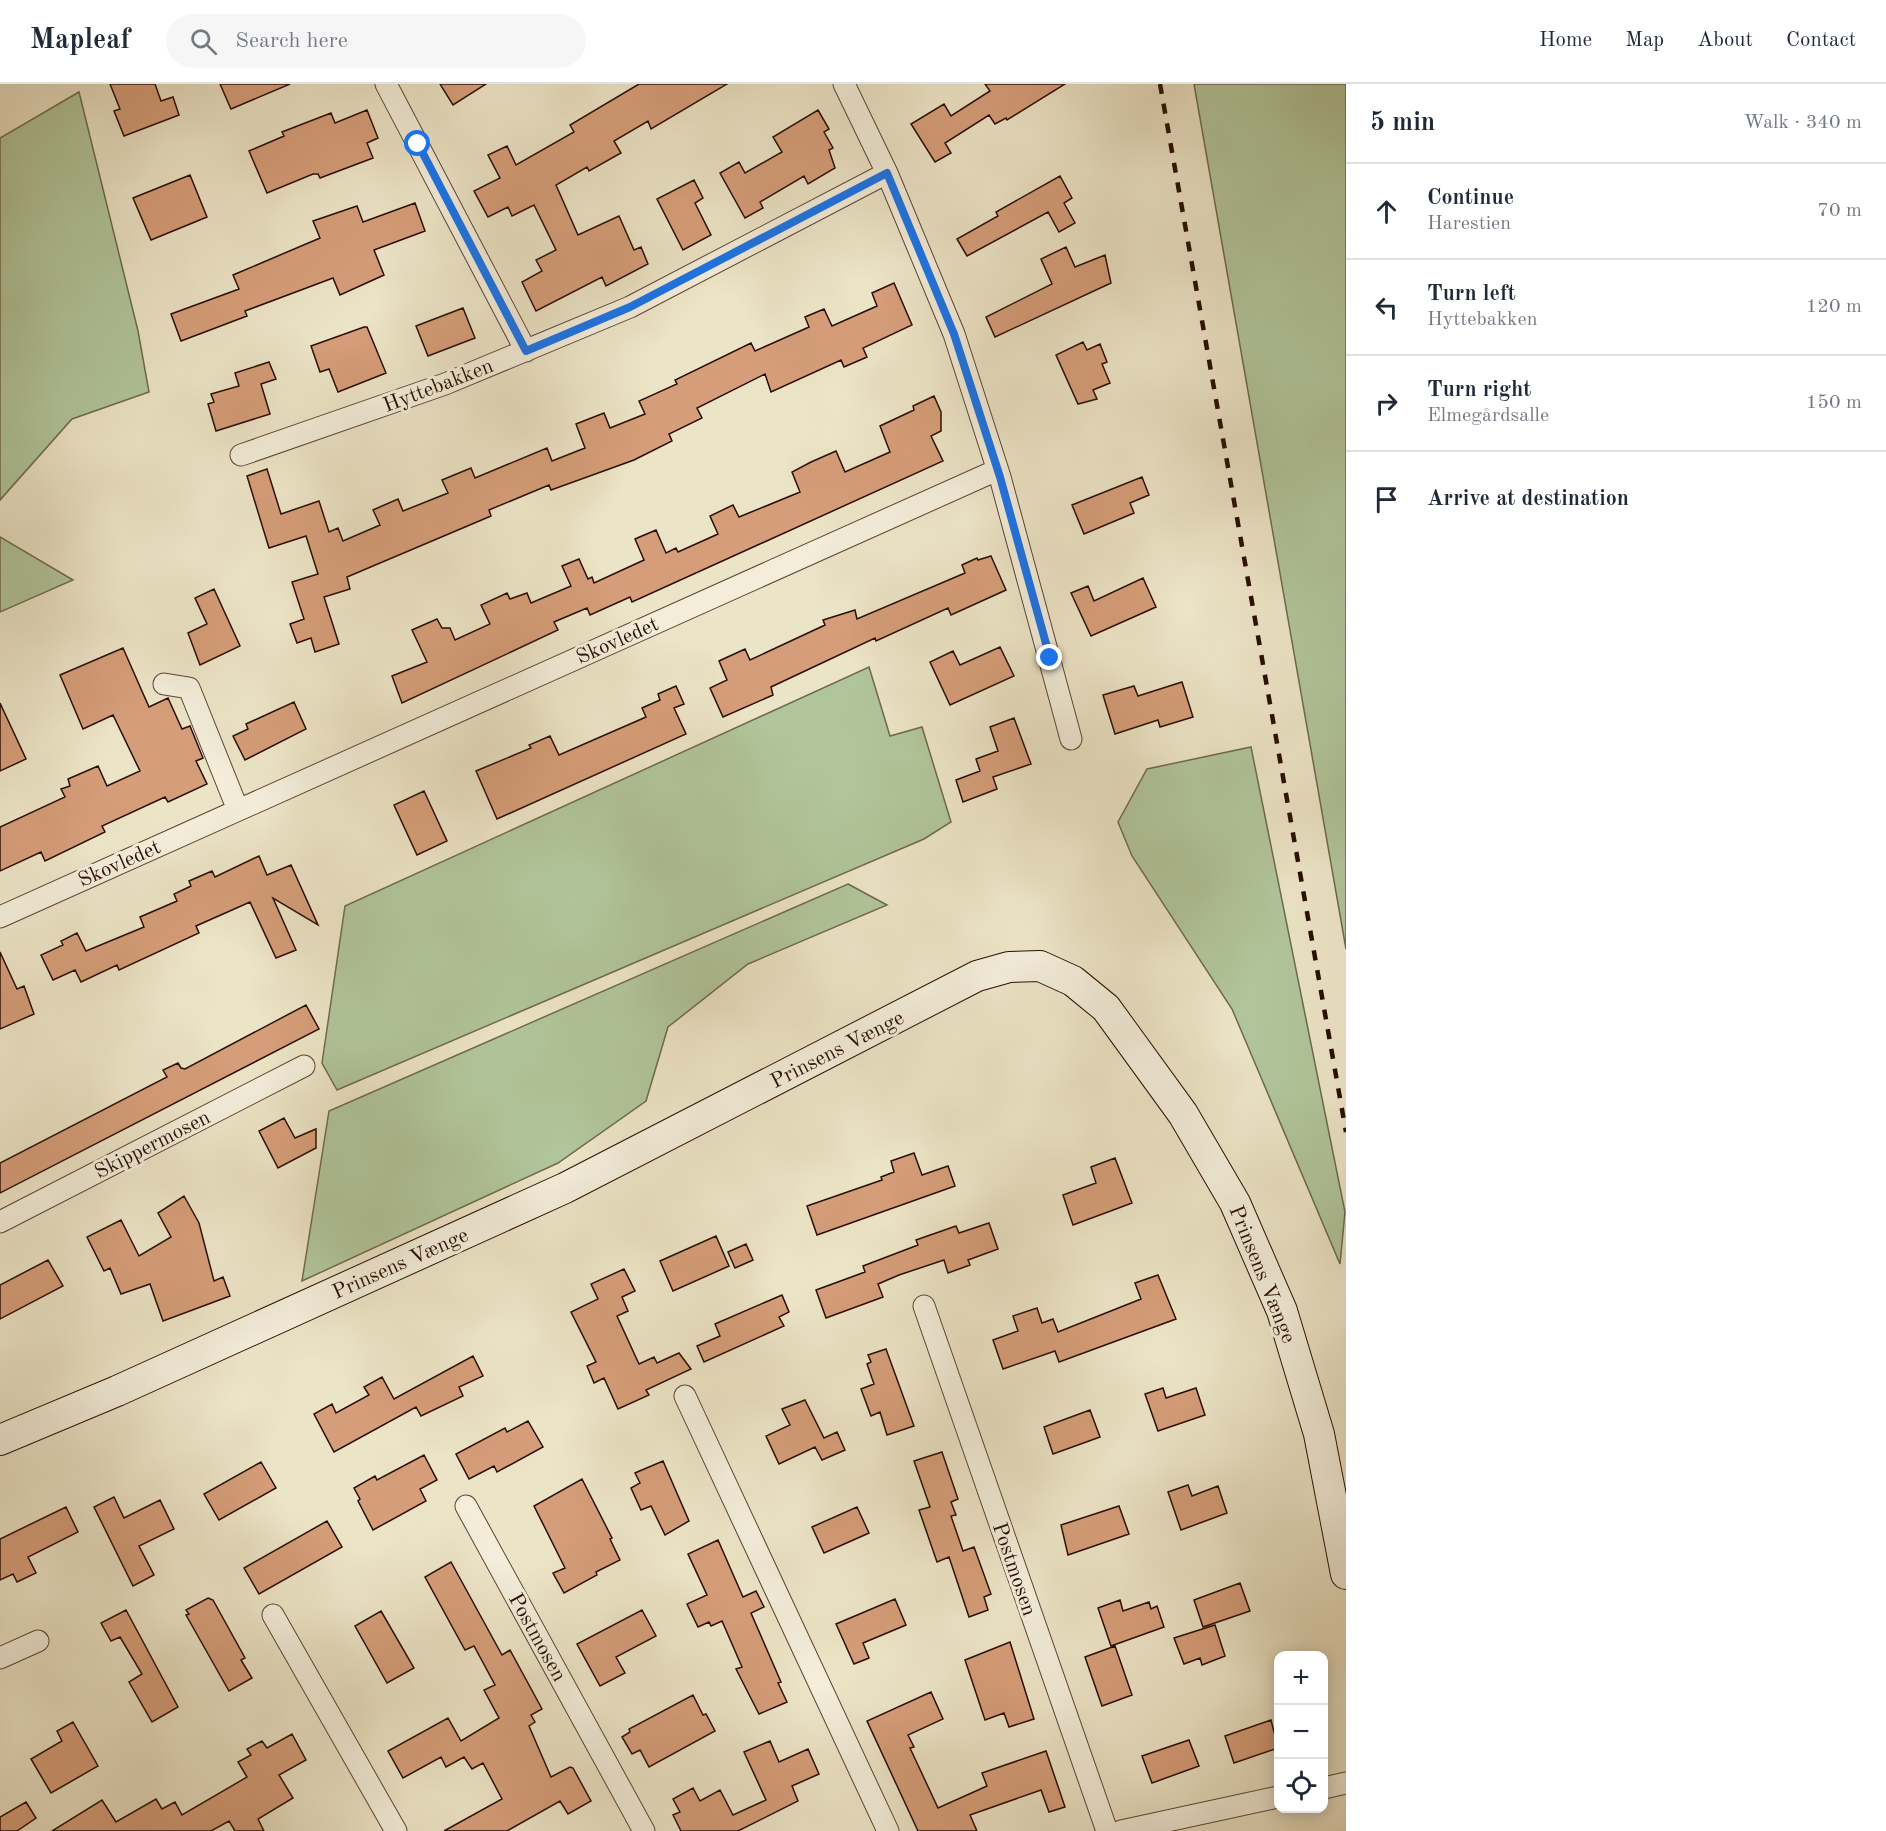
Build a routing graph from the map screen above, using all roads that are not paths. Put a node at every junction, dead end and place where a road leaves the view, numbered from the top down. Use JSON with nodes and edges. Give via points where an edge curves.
{"nodes":[{"id":1,"x":386,"y":84,"type":"edge"},
{"id":2,"x":844,"y":84,"type":"edge"},
{"id":3,"x":887,"y":173,"type":"junction"},
{"id":4,"x":526,"y":351,"type":"junction"},
{"id":5,"x":241,"y":455,"type":"dead end"},
{"id":6,"x":997,"y":470,"type":"junction"},
{"id":7,"x":164,"y":684,"type":"dead end"},
{"id":8,"x":1071,"y":739,"type":"dead end"},
{"id":9,"x":238,"y":810,"type":"junction"},
{"id":10,"x":0,"y":917,"type":"edge"},
{"id":11,"x":304,"y":1065,"type":"dead end"},
{"id":12,"x":0,"y":1222,"type":"edge"},
{"id":13,"x":924,"y":1306,"type":"dead end"},
{"id":14,"x":685,"y":1396,"type":"dead end"},
{"id":15,"x":0,"y":1440,"type":"edge"},
{"id":16,"x":466,"y":1506,"type":"dead end"},
{"id":17,"x":1346,"y":1574,"type":"edge"},
{"id":18,"x":273,"y":1615,"type":"dead end"},
{"id":19,"x":38,"y":1641,"type":"dead end"},
{"id":20,"x":0,"y":1658,"type":"edge"},
{"id":21,"x":1346,"y":1784,"type":"edge"},
{"id":22,"x":1328,"y":1787,"type":"edge"},
{"id":23,"x":1274,"y":1798,"type":"edge"},
{"id":24,"x":396,"y":1831,"type":"edge"},
{"id":25,"x":644,"y":1831,"type":"edge"},
{"id":26,"x":888,"y":1831,"type":"edge"},
{"id":27,"x":1107,"y":1831,"type":"edge"},
{"id":28,"x":1121,"y":1831,"type":"edge"}],
"edges":[{"from":1,"to":4,"type":"street"},
{"from":2,"to":3,"type":"street"},
{"from":3,"to":4,"type":"street","name":"Hyttebakken","via":[[630,307]]},
{"from":3,"to":6,"type":"street","via":[[954,334]]},
{"from":4,"to":5,"type":"street","name":"Hyttebakken","via":[[404,399]]},
{"from":6,"to":8,"type":"street"},
{"from":6,"to":9,"type":"street","name":"Skovledet"},
{"from":7,"to":9,"type":"street","via":[[189,688]]},
{"from":9,"to":10,"type":"street","name":"Skovledet"},
{"from":11,"to":12,"type":"street","name":"Skippermosen"},
{"from":13,"to":27,"type":"street","name":"Postmosen"},
{"from":14,"to":26,"type":"street"},
{"from":15,"to":17,"type":"street","name":"Prinsens Vænge","via":[[566,1188],[977,976],[1009,967],[1040,966],[1073,981],[1106,1008],[1184,1114],[1235,1203],[1282,1311],[1319,1434]]},
{"from":16,"to":25,"type":"street","name":"Postmosen"},
{"from":18,"to":24,"type":"street"},
{"from":19,"to":20,"type":"street"},
{"from":21,"to":22,"type":"street"},
{"from":23,"to":28,"type":"street"}]}
